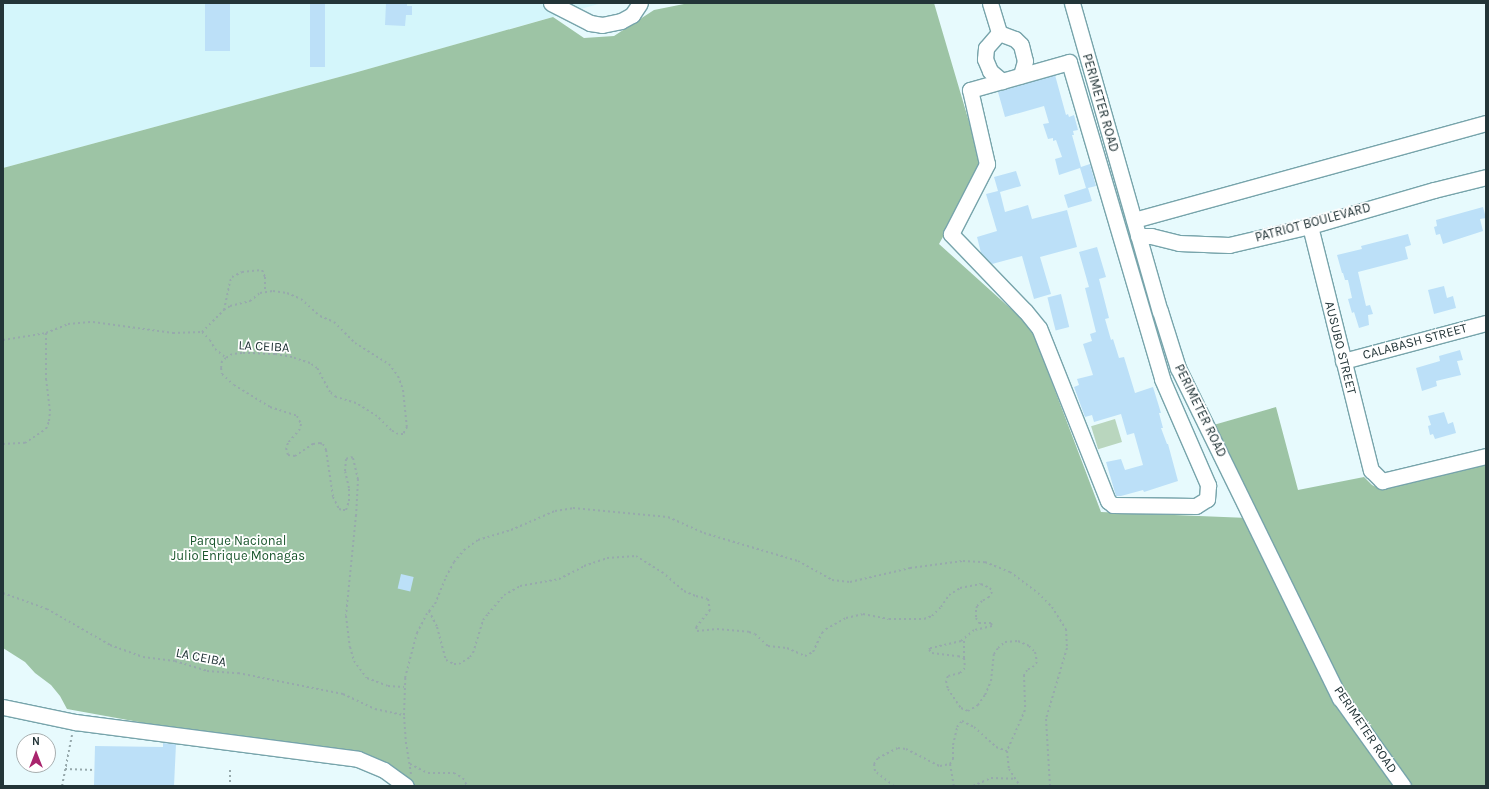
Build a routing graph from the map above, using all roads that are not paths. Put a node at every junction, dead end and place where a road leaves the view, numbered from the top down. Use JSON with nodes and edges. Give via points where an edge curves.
{"nodes":[{"id":1,"x":551,"y":3,"type":"edge"},
{"id":2,"x":640,"y":3,"type":"edge"},
{"id":3,"x":990,"y":3,"type":"edge"},
{"id":4,"x":1072,"y":3,"type":"edge"},
{"id":5,"x":999,"y":33,"type":"junction"},
{"id":6,"x":1021,"y":75,"type":"junction"},
{"id":7,"x":1002,"y":81,"type":"junction"},
{"id":8,"x":1486,"y":123,"type":"edge"},
{"id":9,"x":1486,"y":177,"type":"edge"},
{"id":10,"x":1134,"y":220,"type":"junction"},
{"id":11,"x":1310,"y":226,"type":"junction"},
{"id":12,"x":1138,"y":236,"type":"junction"},
{"id":13,"x":1486,"y":324,"type":"edge"},
{"id":14,"x":1343,"y":362,"type":"junction"},
{"id":15,"x":1486,"y":456,"type":"edge"},
{"id":16,"x":3,"y":707,"type":"edge"},
{"id":17,"x":409,"y":782,"type":"edge"},
{"id":18,"x":1403,"y":786,"type":"edge"}],
"edges":[{"from":1,"to":2,"type":"street","via":[[590,23],[602,25],[620,21],[632,14]]},
{"from":3,"to":5,"type":"street"},
{"from":4,"to":10,"type":"street","name":"PERIMETER ROAD"},
{"from":5,"to":6,"type":"street","via":[[1015,39],[1021,45],[1025,61]]},
{"from":5,"to":7,"type":"street","via":[[986,48],[985,59],[990,71]]},
{"from":6,"to":7,"type":"street"},
{"from":6,"to":7,"type":"street","via":[[1069,62],[1162,379],[1208,485],[1207,498],[1196,506],[1113,505],[1108,501],[1039,328],[1026,311],[951,234],[988,164],[970,90]]},
{"from":8,"to":10,"type":"street"},
{"from":9,"to":11,"type":"street","name":"PATRIOT BOULEVARD"},
{"from":10,"to":12,"type":"street","name":"PERIMETER ROAD"},
{"from":11,"to":12,"type":"street","name":"PATRIOT BOULEVARD","via":[[1229,245]]},
{"from":11,"to":14,"type":"street","name":"AUSUBO STREET"},
{"from":12,"to":18,"type":"street","name":"PERIMETER ROAD","via":[[1178,368],[1340,698]]},
{"from":13,"to":14,"type":"street","name":"CALABASH STREET"},
{"from":14,"to":15,"type":"street","name":"AUSUBO STREET","via":[[1371,470],[1382,481]]},
{"from":16,"to":17,"type":"street","via":[[75,722],[358,759]]}]}
